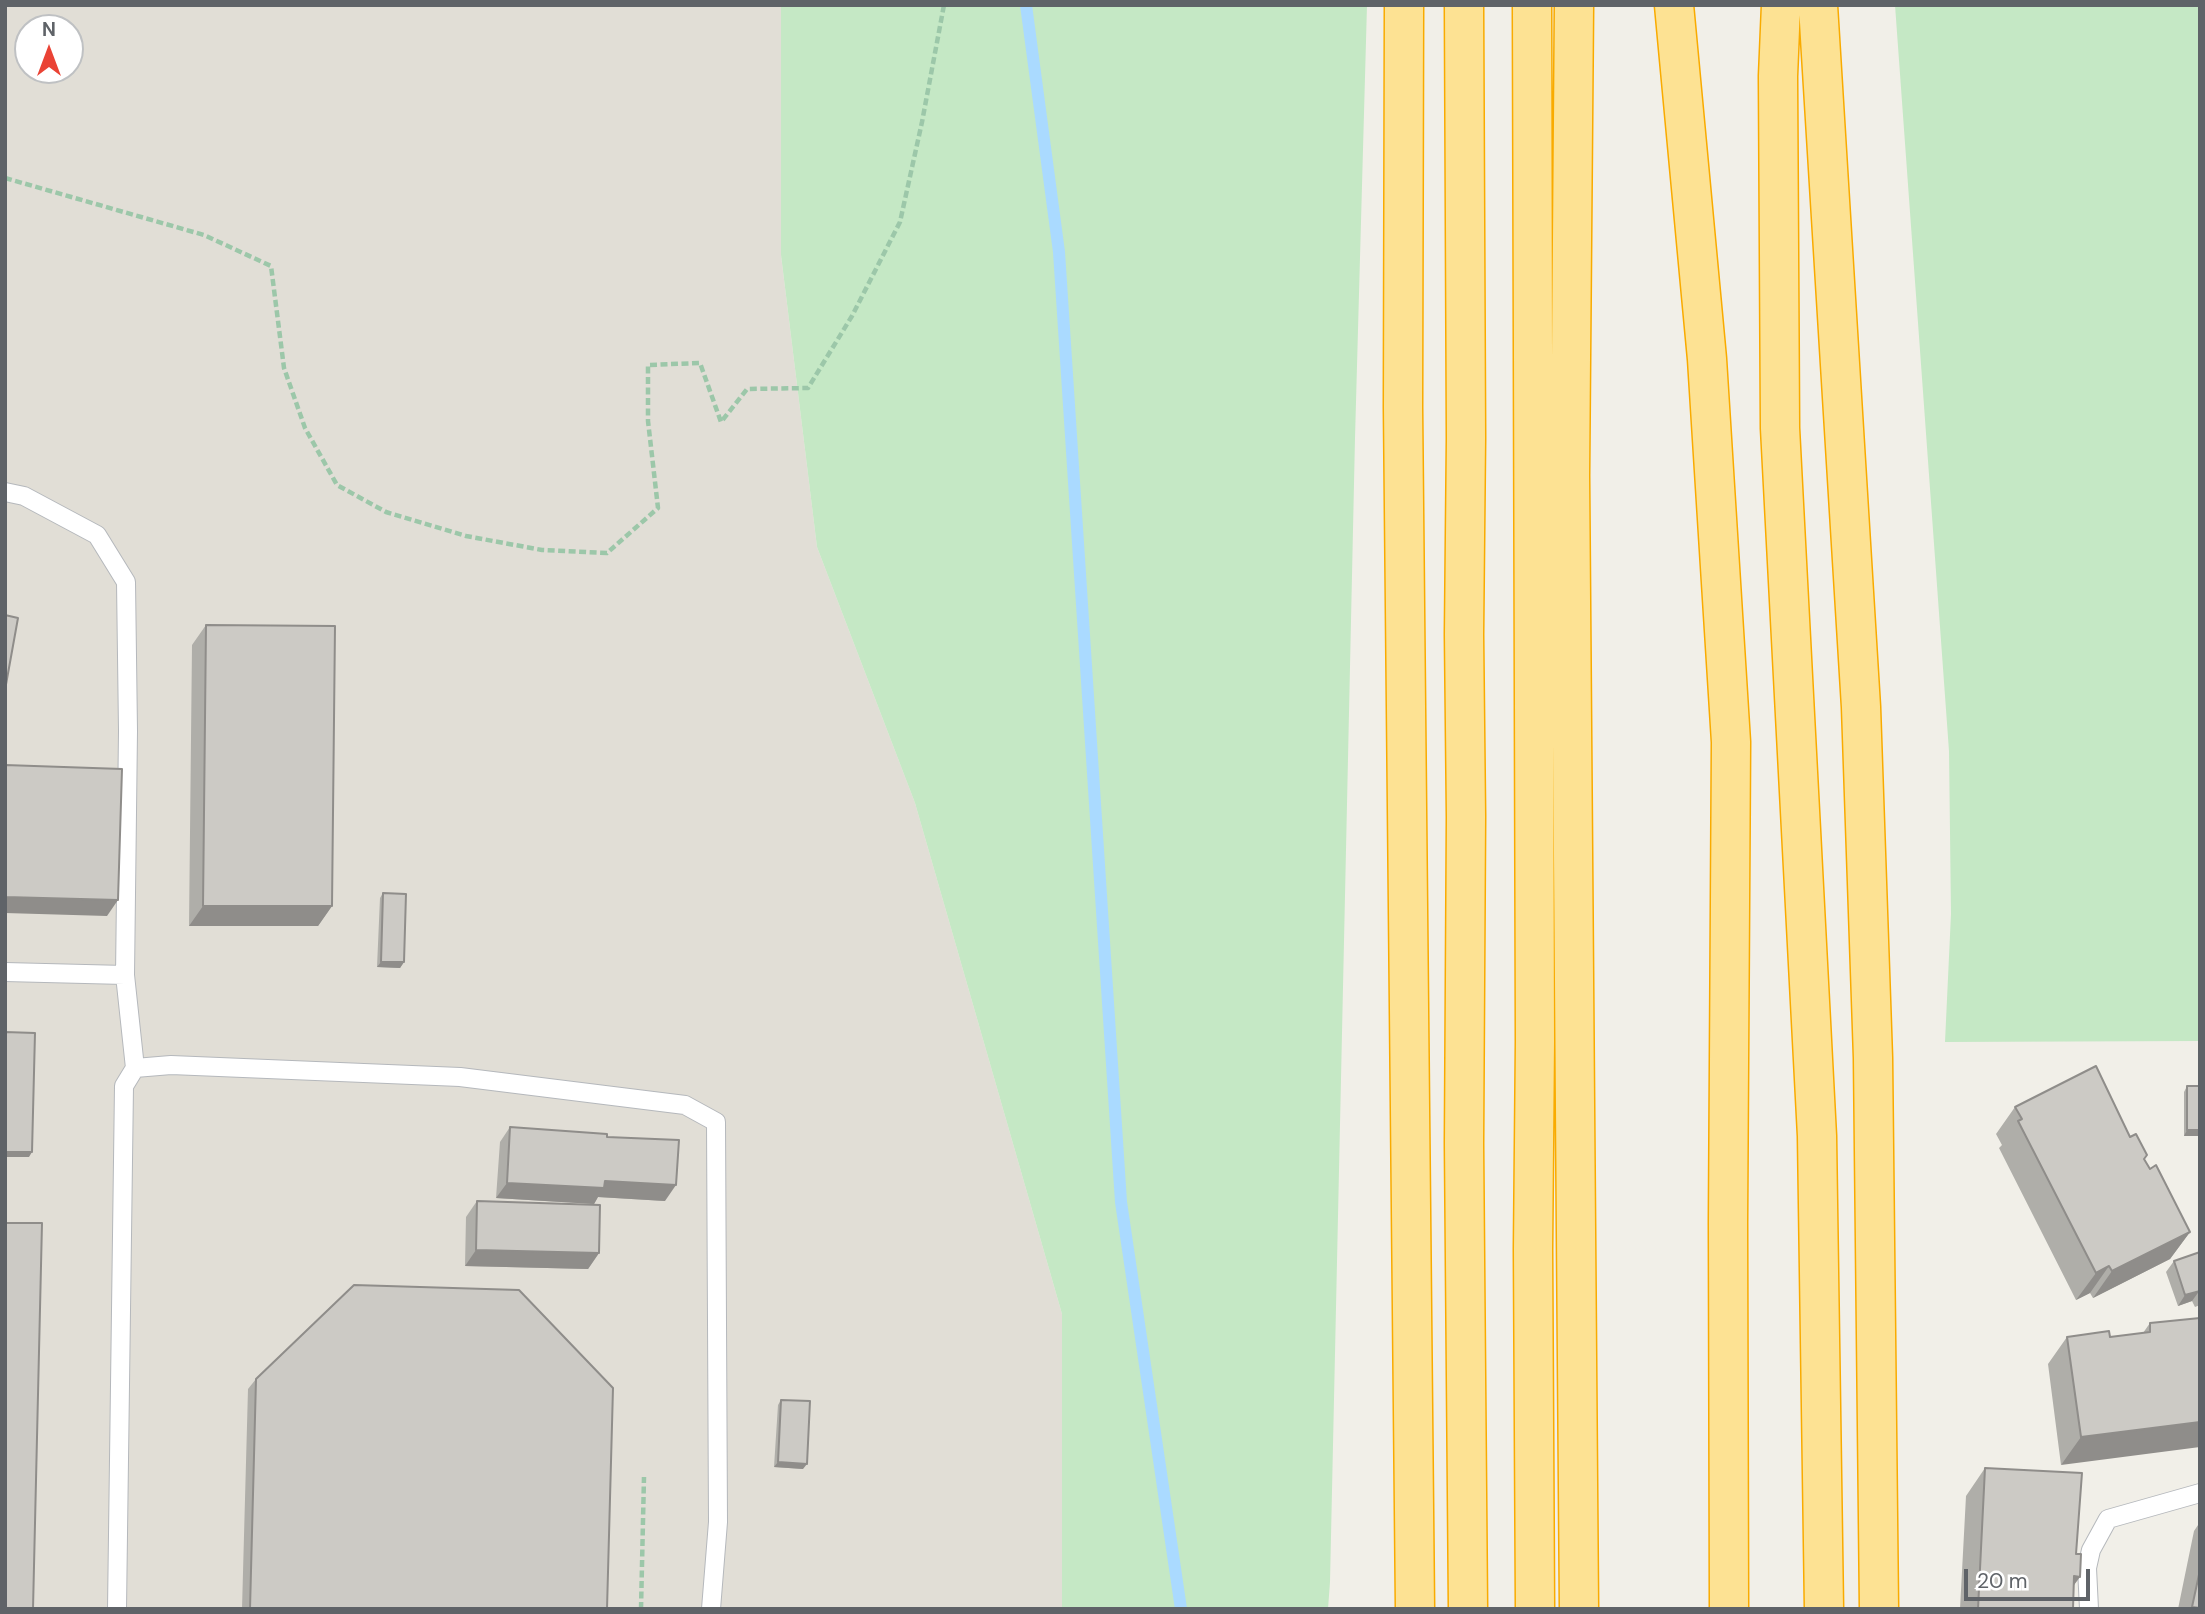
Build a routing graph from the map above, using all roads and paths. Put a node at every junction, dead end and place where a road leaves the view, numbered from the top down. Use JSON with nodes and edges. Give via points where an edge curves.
{"nodes":[{"id":1,"x":944,"y":5,"type":"edge"},
{"id":2,"x":1404,"y":5,"type":"edge"},
{"id":3,"x":1464,"y":5,"type":"edge"},
{"id":4,"x":1532,"y":5,"type":"edge"},
{"id":5,"x":1574,"y":5,"type":"edge"},
{"id":6,"x":1674,"y":5,"type":"edge"},
{"id":7,"x":1781,"y":5,"type":"edge"},
{"id":8,"x":1818,"y":5,"type":"edge"},
{"id":9,"x":5,"y":178,"type":"edge"},
{"id":10,"x":5,"y":492,"type":"edge"},
{"id":11,"x":5,"y":972,"type":"edge"},
{"id":12,"x":125,"y":975,"type":"junction"},
{"id":13,"x":135,"y":1069,"type":"junction"},
{"id":14,"x":644,"y":1477,"type":"dead end"},
{"id":15,"x":2200,"y":1493,"type":"edge"},
{"id":16,"x":117,"y":1609,"type":"edge"},
{"id":17,"x":641,"y":1609,"type":"edge"},
{"id":18,"x":710,"y":1609,"type":"edge"},
{"id":19,"x":1415,"y":1609,"type":"edge"},
{"id":20,"x":1468,"y":1609,"type":"edge"},
{"id":21,"x":1535,"y":1609,"type":"edge"},
{"id":22,"x":1579,"y":1609,"type":"edge"},
{"id":23,"x":1729,"y":1609,"type":"edge"},
{"id":24,"x":1824,"y":1609,"type":"edge"},
{"id":25,"x":1879,"y":1609,"type":"edge"},
{"id":26,"x":2089,"y":1609,"type":"edge"}],
"edges":[{"from":1,"to":9,"type":"path","via":[[900,222],[823,364],[808,388],[747,389],[721,422],[700,363],[648,365],[648,421],[658,508],[607,553],[542,550],[466,536],[386,513],[337,485],[304,428],[284,368],[271,266],[204,235]]},
{"from":2,"to":19,"type":"highway","via":[[1403,407]]},
{"from":3,"to":20,"type":"highway"},
{"from":4,"to":21,"type":"highway"},
{"from":5,"to":22,"type":"highway","via":[[1570,488]]},
{"from":6,"to":23,"type":"highway","via":[[1707,359],[1731,742]]},
{"from":7,"to":24,"type":"highway","via":[[1780,428],[1817,1136]]},
{"from":8,"to":25,"type":"highway","via":[[1862,721],[1873,1058]]},
{"from":10,"to":12,"type":"lane","via":[[24,496],[97,535],[125,582]]},
{"from":11,"to":12,"type":"lane"},
{"from":12,"to":13,"type":"lane"},
{"from":13,"to":16,"type":"lane","via":[[124,1086]]},
{"from":13,"to":18,"type":"lane","via":[[171,1065],[460,1077],[685,1105],[716,1122],[718,1522]]},
{"from":14,"to":17,"type":"path"},
{"from":15,"to":26,"type":"lane","via":[[2108,1519],[2087,1568]]}]}
